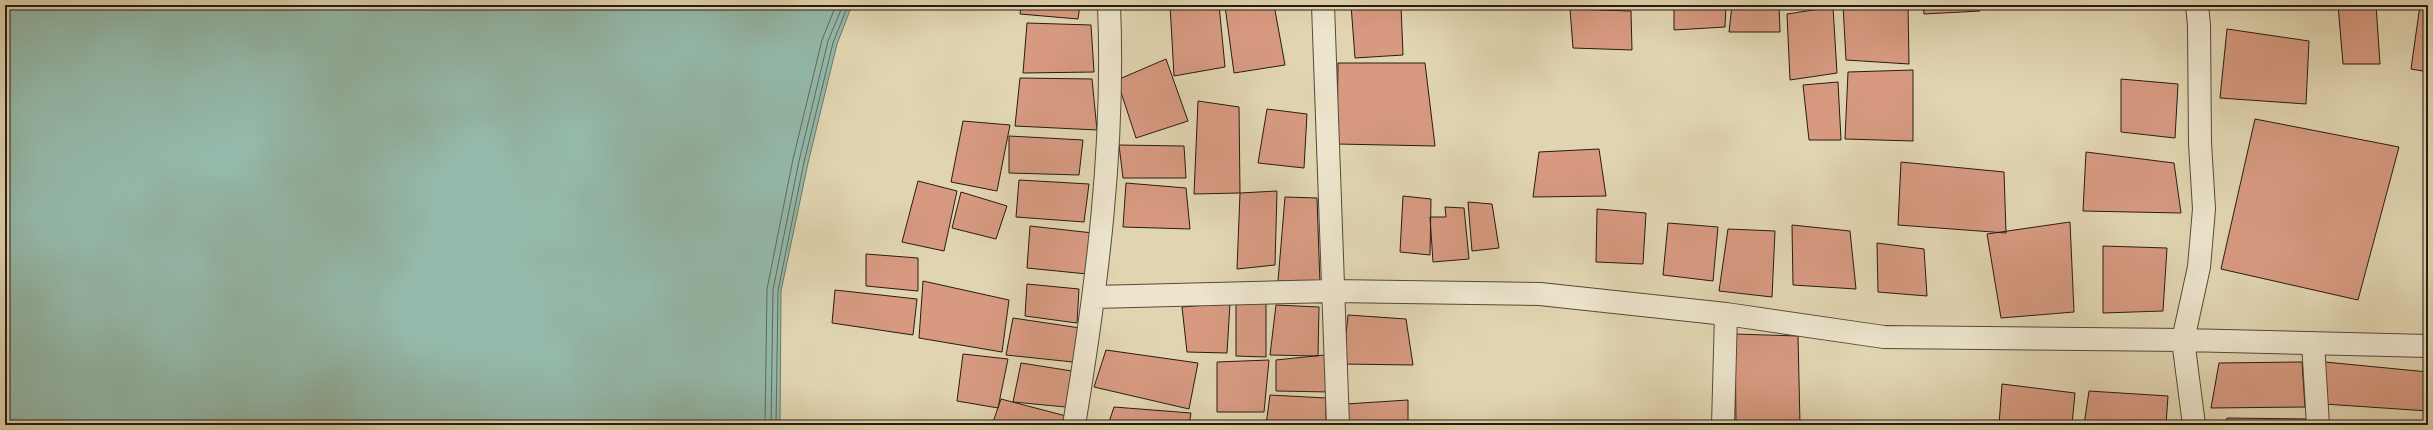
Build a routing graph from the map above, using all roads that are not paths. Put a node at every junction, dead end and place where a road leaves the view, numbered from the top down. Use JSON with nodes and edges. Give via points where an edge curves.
{"nodes":[{"id":1,"x":1109,"y":5,"type":"edge"},
{"id":2,"x":1323,"y":5,"type":"edge"},
{"id":3,"x":2197,"y":5,"type":"edge"},
{"id":4,"x":1332,"y":291,"type":"junction"},
{"id":5,"x":1094,"y":297,"type":"junction"},
{"id":6,"x":1726,"y":314,"type":"junction"},
{"id":7,"x":2183,"y":340,"type":"junction"},
{"id":8,"x":2313,"y":343,"type":"junction"},
{"id":9,"x":2428,"y":346,"type":"edge"},
{"id":10,"x":1074,"y":425,"type":"edge"},
{"id":11,"x":1338,"y":425,"type":"edge"},
{"id":12,"x":1723,"y":425,"type":"edge"},
{"id":13,"x":2194,"y":425,"type":"edge"},
{"id":14,"x":2318,"y":425,"type":"edge"}],
"edges":[{"from":1,"to":5,"type":"street","via":[[1110,102],[1103,215]]},
{"from":2,"to":4,"type":"street"},
{"from":3,"to":7,"type":"street","via":[[2204,209],[2199,267]]},
{"from":4,"to":5,"type":"street"},
{"from":4,"to":6,"type":"street","via":[[1540,294]]},
{"from":4,"to":11,"type":"street"},
{"from":5,"to":10,"type":"street"},
{"from":6,"to":7,"type":"street","via":[[1884,337]]},
{"from":6,"to":12,"type":"street"},
{"from":7,"to":8,"type":"street"},
{"from":7,"to":13,"type":"street"},
{"from":8,"to":9,"type":"street"},
{"from":8,"to":14,"type":"street"}]}
